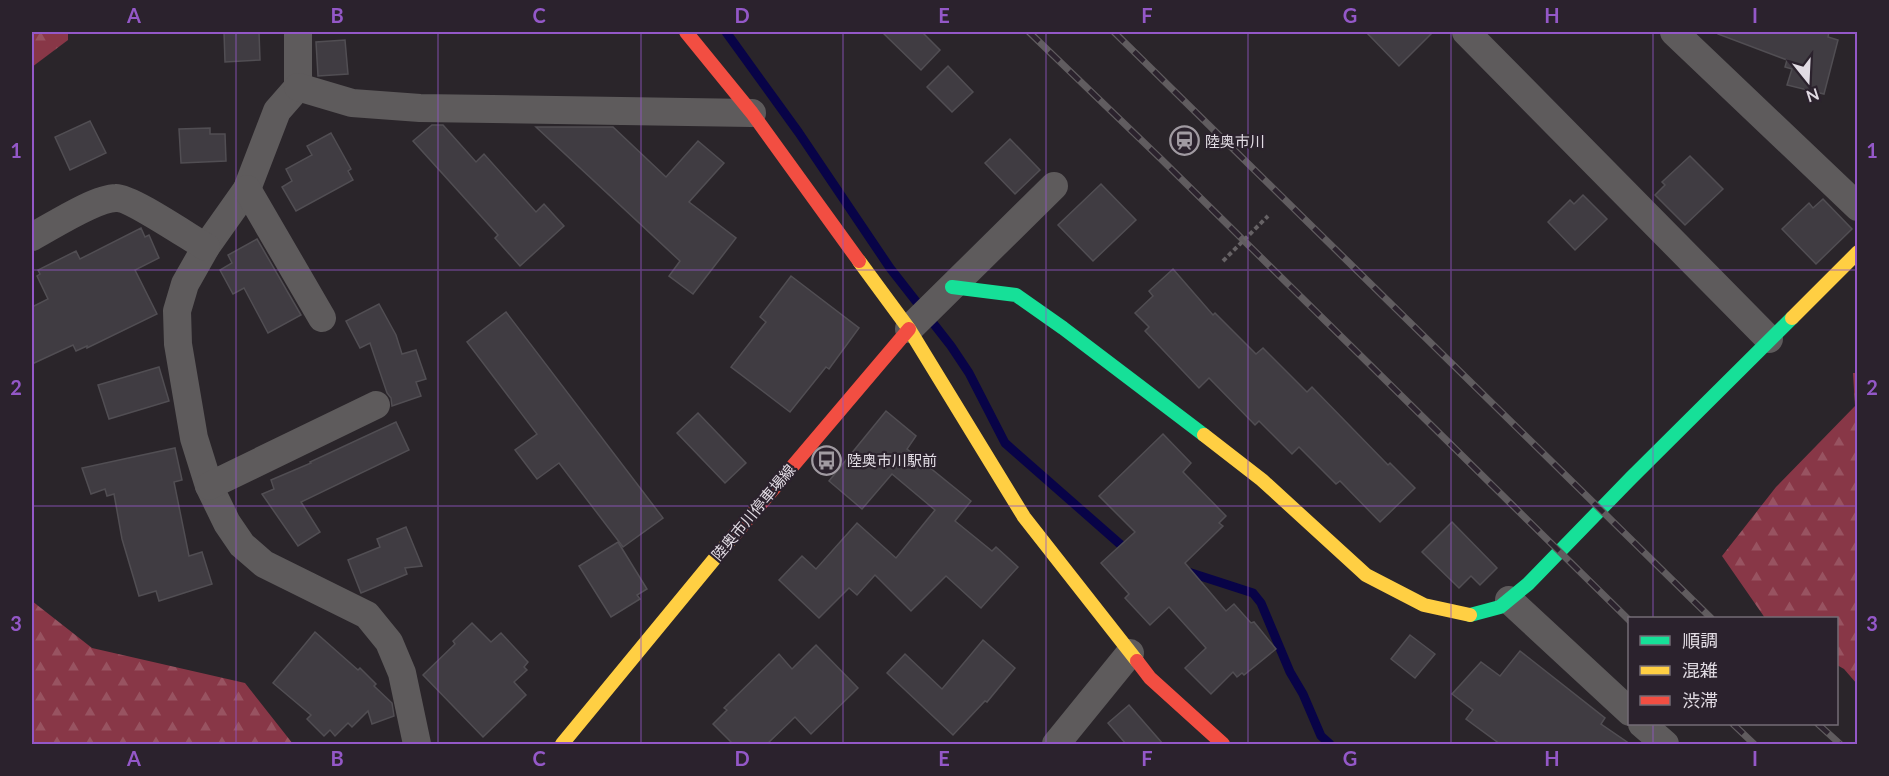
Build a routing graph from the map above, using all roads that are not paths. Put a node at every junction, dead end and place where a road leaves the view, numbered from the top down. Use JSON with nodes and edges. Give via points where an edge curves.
{"nodes":[{"id":1,"x":298,"y":32,"type":"edge"},
{"id":2,"x":686,"y":32,"type":"edge"},
{"id":3,"x":1466,"y":32,"type":"edge"},
{"id":4,"x":1674,"y":32,"type":"edge"},
{"id":5,"x":298,"y":87,"type":"junction"},
{"id":6,"x":752,"y":113,"type":"junction"},
{"id":7,"x":1054,"y":186,"type":"dead end"},
{"id":8,"x":247,"y":189,"type":"junction"},
{"id":9,"x":1857,"y":207,"type":"edge"},
{"id":10,"x":32,"y":237,"type":"edge"},
{"id":11,"x":206,"y":247,"type":"junction"},
{"id":12,"x":1857,"y":252,"type":"edge"},
{"id":13,"x":952,"y":287,"type":"junction"},
{"id":14,"x":322,"y":318,"type":"dead end"},
{"id":15,"x":909,"y":329,"type":"junction"},
{"id":16,"x":1769,"y":339,"type":"junction"},
{"id":17,"x":376,"y":405,"type":"dead end"},
{"id":18,"x":209,"y":486,"type":"junction"},
{"id":19,"x":1509,"y":600,"type":"junction"},
{"id":20,"x":1130,"y":653,"type":"junction"},
{"id":21,"x":1628,"y":711,"type":"edge"},
{"id":22,"x":1644,"y":725,"type":"edge"},
{"id":23,"x":417,"y":744,"type":"edge"},
{"id":24,"x":562,"y":744,"type":"edge"},
{"id":25,"x":1056,"y":744,"type":"edge"},
{"id":26,"x":1223,"y":744,"type":"edge"},
{"id":27,"x":1665,"y":744,"type":"edge"}],
"edges":[{"from":1,"to":5,"type":"street"},
{"from":2,"to":6,"type":"street"},
{"from":3,"to":16,"type":"street"},
{"from":4,"to":9,"type":"street"},
{"from":5,"to":6,"type":"street","via":[[351,104],[420,108]]},
{"from":5,"to":8,"type":"street","via":[[277,111]]},
{"from":6,"to":15,"type":"street"},
{"from":7,"to":13,"type":"street","name":"陸奥市川停車場線"},
{"from":8,"to":11,"type":"street"},
{"from":8,"to":14,"type":"street"},
{"from":10,"to":11,"type":"street","via":[[95,203],[117,197]]},
{"from":11,"to":18,"type":"street","via":[[185,284],[177,311],[178,344],[194,438]]},
{"from":12,"to":16,"type":"street"},
{"from":13,"to":15,"type":"street","name":"陸奥市川停車場線"},
{"from":13,"to":19,"type":"street","via":[[1016,295],[1262,480],[1366,575],[1424,606],[1472,615],[1500,607]]},
{"from":15,"to":20,"type":"street","via":[[1024,517]]},
{"from":15,"to":24,"type":"street","name":"陸奥市川停車場線"},
{"from":16,"to":19,"type":"street"},
{"from":17,"to":18,"type":"street"},
{"from":18,"to":23,"type":"street","via":[[227,523],[264,564],[367,615],[389,642],[402,674]]},
{"from":19,"to":21,"type":"street"},
{"from":20,"to":25,"type":"street"},
{"from":20,"to":26,"type":"street","via":[[1150,678]]},
{"from":22,"to":27,"type":"street"}]}
